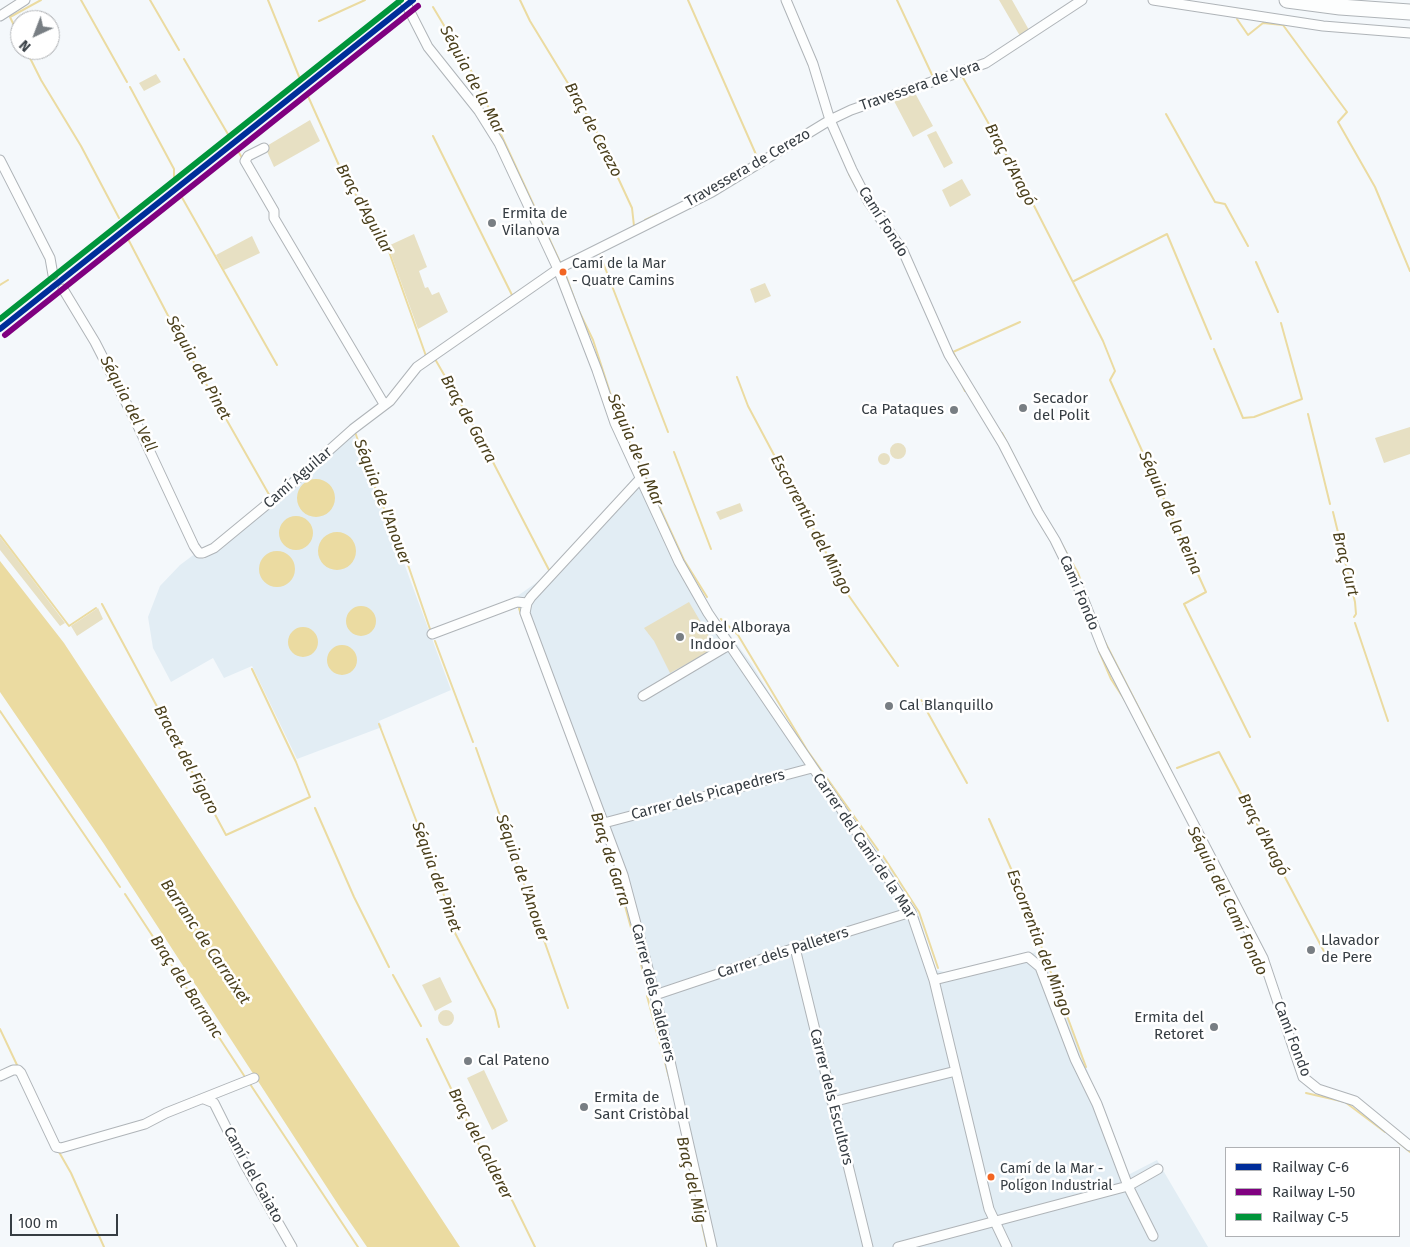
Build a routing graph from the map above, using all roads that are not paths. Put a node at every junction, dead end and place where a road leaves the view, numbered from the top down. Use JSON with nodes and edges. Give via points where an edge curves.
{"nodes":[{"id":1,"x":25,"y":0,"type":"edge"},
{"id":2,"x":404,"y":0,"type":"edge"},
{"id":3,"x":786,"y":0,"type":"edge"},
{"id":4,"x":1082,"y":0,"type":"edge"},
{"id":5,"x":1153,"y":0,"type":"edge"},
{"id":6,"x":1287,"y":0,"type":"edge"},
{"id":7,"x":1410,"y":12,"type":"edge"},
{"id":8,"x":0,"y":16,"type":"edge"},
{"id":9,"x":1410,"y":33,"type":"edge"},
{"id":10,"x":830,"y":120,"type":"junction"},
{"id":11,"x":264,"y":148,"type":"dead end"},
{"id":12,"x":0,"y":160,"type":"edge"},
{"id":13,"x":558,"y":269,"type":"junction"},
{"id":14,"x":53,"y":275,"type":"dead end"},
{"id":15,"x":63,"y":289,"type":"dead end"},
{"id":16,"x":384,"y":404,"type":"junction"},
{"id":17,"x":640,"y":479,"type":"junction"},
{"id":18,"x":527,"y":603,"type":"junction"},
{"id":19,"x":432,"y":634,"type":"dead end"},
{"id":20,"x":730,"y":645,"type":"junction"},
{"id":21,"x":643,"y":696,"type":"dead end"},
{"id":22,"x":812,"y":768,"type":"junction"},
{"id":23,"x":604,"y":823,"type":"junction"},
{"id":24,"x":911,"y":912,"type":"junction"},
{"id":25,"x":794,"y":948,"type":"junction"},
{"id":26,"x":934,"y":980,"type":"junction"},
{"id":27,"x":655,"y":995,"type":"junction"},
{"id":28,"x":956,"y":1072,"type":"junction"},
{"id":29,"x":0,"y":1076,"type":"edge"},
{"id":30,"x":254,"y":1078,"type":"dead end"},
{"id":31,"x":214,"y":1099,"type":"junction"},
{"id":32,"x":832,"y":1102,"type":"junction"},
{"id":33,"x":1410,"y":1146,"type":"edge"},
{"id":34,"x":1158,"y":1169,"type":"dead end"},
{"id":35,"x":1128,"y":1186,"type":"junction"},
{"id":36,"x":994,"y":1221,"type":"junction"},
{"id":37,"x":1153,"y":1236,"type":"dead end"},
{"id":38,"x":910,"y":1246,"type":"edge"},
{"id":39,"x":292,"y":1247,"type":"edge"},
{"id":40,"x":712,"y":1247,"type":"edge"},
{"id":41,"x":868,"y":1247,"type":"edge"},
{"id":42,"x":898,"y":1247,"type":"edge"},
{"id":43,"x":1007,"y":1247,"type":"edge"}],
"edges":[{"from":1,"to":8,"type":"street"},
{"from":2,"to":13,"type":"street","name":"Carrer del Camí de la Mar","via":[[428,47],[491,128]]},
{"from":3,"to":10,"type":"street","name":"Camí Fondo","via":[[813,64]]},
{"from":4,"to":10,"type":"street","name":"Travessera de Vera","via":[[986,63]]},
{"from":5,"to":9,"type":"street","via":[[1323,26]]},
{"from":6,"to":7,"type":"highway"},
{"from":10,"to":13,"type":"street","name":"Travessera de Cerezo","via":[[712,192]]},
{"from":10,"to":33,"type":"street","name":"Camí Fondo","via":[[868,201],[903,251],[949,355],[1056,540],[1102,649],[1263,958],[1303,1077],[1318,1089],[1355,1102]]},
{"from":11,"to":16,"type":"street","via":[[245,158],[246,161],[274,211],[274,218]]},
{"from":12,"to":14,"type":"street","via":[[50,258]]},
{"from":13,"to":16,"type":"street","name":"Camí Aguilar","via":[[417,366],[390,401]]},
{"from":13,"to":17,"type":"street","name":"Carrer del Camí de la Mar","via":[[614,423]]},
{"from":15,"to":16,"type":"street","name":"Camí Aguilar","via":[[95,342],[199,553],[214,548]]},
{"from":17,"to":18,"type":"street"},
{"from":17,"to":20,"type":"street","name":"Carrer del Camí de la Mar","via":[[679,562]]},
{"from":18,"to":19,"type":"street","via":[[517,602]]},
{"from":18,"to":23,"type":"street","name":"Carrer dels Calderers","via":[[525,613]]},
{"from":20,"to":21,"type":"street"},
{"from":20,"to":22,"type":"street","name":"Carrer del Camí de la Mar"},
{"from":22,"to":23,"type":"street","name":"Carrer dels Picapedrers"},
{"from":22,"to":24,"type":"street","name":"Carrer del Camí de la Mar"},
{"from":23,"to":27,"type":"street","name":"Carrer dels Calderers","via":[[623,875]]},
{"from":24,"to":25,"type":"street","name":"Carrer dels Palleters"},
{"from":24,"to":26,"type":"street","name":"Carrer del Camí de la Mar"},
{"from":25,"to":27,"type":"street","name":"Carrer dels Palleters"},
{"from":25,"to":32,"type":"street","name":"Carrer dels Escultors"},
{"from":26,"to":28,"type":"street","name":"Carrer del Camí de la Mar"},
{"from":26,"to":35,"type":"street","via":[[1028,957],[1040,967]]},
{"from":27,"to":40,"type":"street","name":"Carrer dels Calderers"},
{"from":28,"to":32,"type":"street"},
{"from":28,"to":36,"type":"street","name":"Carrer del Camí de la Mar"},
{"from":29,"to":31,"type":"street","via":[[13,1070],[21,1073],[56,1147],[61,1148],[145,1124],[166,1112],[204,1099]]},
{"from":30,"to":31,"type":"street"},
{"from":31,"to":39,"type":"street","name":"Camí del Gaiato","via":[[244,1163]]},
{"from":32,"to":41,"type":"street","name":"Carrer dels Escultors"},
{"from":34,"to":35,"type":"street"},
{"from":35,"to":36,"type":"street"},
{"from":35,"to":37,"type":"street"},
{"from":36,"to":38,"type":"street"},
{"from":36,"to":43,"type":"street","name":"Carrer del Camí de la Mar"},
{"from":38,"to":42,"type":"street"}]}
